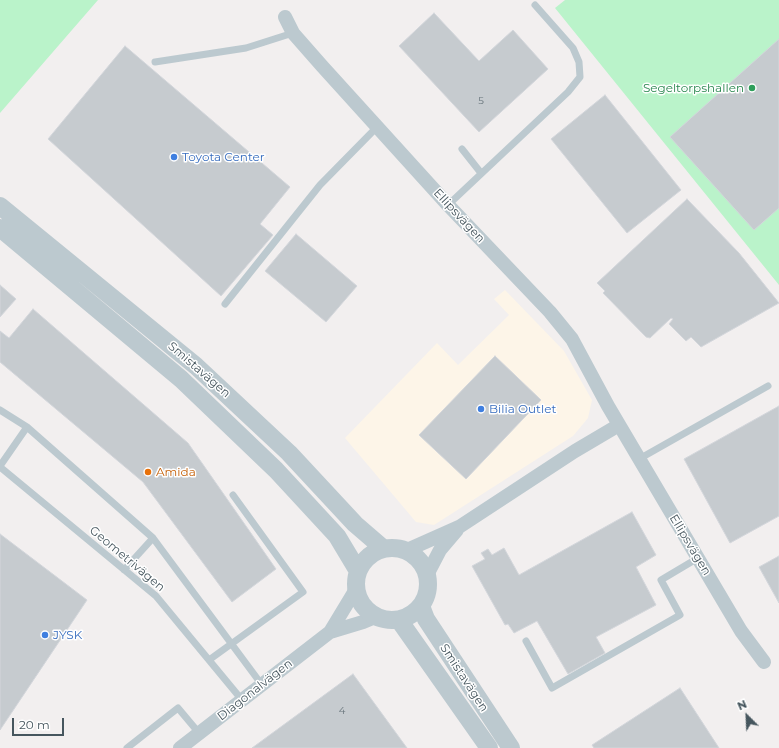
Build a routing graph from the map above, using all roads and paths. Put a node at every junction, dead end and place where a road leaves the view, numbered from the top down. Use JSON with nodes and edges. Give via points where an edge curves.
{"nodes":[{"id":1,"x":535,"y":5,"type":"dead end"},
{"id":2,"x":285,"y":17,"type":"dead end"},
{"id":3,"x":293,"y":32,"type":"junction"},
{"id":4,"x":156,"y":62,"type":"dead end"},
{"id":5,"x":378,"y":126,"type":"junction"},
{"id":6,"x":462,"y":149,"type":"dead end"},
{"id":7,"x":482,"y":173,"type":"junction"},
{"id":8,"x":448,"y":205,"type":"junction"},
{"id":9,"x":0,"y":206,"type":"edge"},
{"id":10,"x":0,"y":228,"type":"edge"},
{"id":11,"x":225,"y":304,"type":"dead end"},
{"id":12,"x":768,"y":386,"type":"dead end"},
{"id":13,"x":0,"y":410,"type":"edge"},
{"id":14,"x":619,"y":425,"type":"junction"},
{"id":15,"x":27,"y":427,"type":"junction"},
{"id":16,"x":639,"y":459,"type":"junction"},
{"id":17,"x":0,"y":466,"type":"edge"},
{"id":18,"x":233,"y":495,"type":"dead end"},
{"id":19,"x":459,"y":527,"type":"junction"},
{"id":20,"x":153,"y":538,"type":"junction"},
{"id":21,"x":384,"y":549,"type":"junction"},
{"id":22,"x":405,"y":551,"type":"junction"},
{"id":23,"x":698,"y":558,"type":"junction"},
{"id":24,"x":124,"y":570,"type":"junction"},
{"id":25,"x":358,"y":571,"type":"junction"},
{"id":26,"x":427,"y":575,"type":"junction"},
{"id":27,"x":356,"y":590,"type":"junction"},
{"id":28,"x":421,"y":606,"type":"junction"},
{"id":29,"x":375,"y":616,"type":"junction"},
{"id":30,"x":399,"y":620,"type":"junction"},
{"id":31,"x":330,"y":632,"type":"junction"},
{"id":32,"x":526,"y":641,"type":"dead end"},
{"id":33,"x":230,"y":644,"type":"junction"},
{"id":34,"x":209,"y":660,"type":"junction"},
{"id":35,"x":764,"y":662,"type":"dead end"},
{"id":36,"x":262,"y":685,"type":"junction"},
{"id":37,"x":242,"y":700,"type":"junction"},
{"id":38,"x":199,"y":733,"type":"junction"},
{"id":39,"x":127,"y":748,"type":"edge"},
{"id":40,"x":180,"y":748,"type":"edge"},
{"id":41,"x":489,"y":748,"type":"edge"},
{"id":42,"x":511,"y":748,"type":"edge"}],
"edges":[{"from":1,"to":7,"type":"lane","via":[[573,48],[579,62],[580,77],[568,92]]},
{"from":2,"to":3,"type":"street","name":"Ellipsvägen"},
{"from":3,"to":4,"type":"lane","via":[[246,48]]},
{"from":3,"to":5,"type":"street","name":"Ellipsvägen"},
{"from":5,"to":8,"type":"street","name":"Ellipsvägen"},
{"from":5,"to":11,"type":"lane","via":[[320,185]]},
{"from":6,"to":7,"type":"lane"},
{"from":7,"to":8,"type":"lane"},
{"from":8,"to":14,"type":"street","name":"Ellipsvägen","via":[[550,312],[572,339]]},
{"from":9,"to":21,"type":"street","name":"Smistavägen","via":[[196,366],[289,453],[355,524]]},
{"from":10,"to":25,"type":"street","name":"Smistavägen","via":[[181,379],[276,470],[337,536]]},
{"from":12,"to":16,"type":"lane"},
{"from":13,"to":15,"type":"lane"},
{"from":14,"to":16,"type":"street","name":"Ellipsvägen"},
{"from":14,"to":19,"type":"street"},
{"from":15,"to":17,"type":"lane"},
{"from":15,"to":20,"type":"lane"},
{"from":16,"to":23,"type":"street","name":"Ellipsvägen"},
{"from":17,"to":24,"type":"lane","name":"Geometrivägen"},
{"from":18,"to":33,"type":"lane","via":[[303,592]]},
{"from":19,"to":22,"type":"street"},
{"from":19,"to":26,"type":"street","via":[[440,550]]},
{"from":20,"to":24,"type":"lane"},
{"from":20,"to":33,"type":"lane"},
{"from":21,"to":22,"type":"street"},
{"from":21,"to":25,"type":"street","via":[[365,560]]},
{"from":22,"to":26,"type":"street","via":[[420,561]]},
{"from":23,"to":32,"type":"lane","via":[[661,580],[680,615],[552,688]]},
{"from":23,"to":35,"type":"street","name":"Ellipsvägen","via":[[741,632]]},
{"from":24,"to":34,"type":"lane","name":"Geometrivägen","via":[[156,596]]},
{"from":25,"to":27,"type":"street"},
{"from":26,"to":28,"type":"street","via":[[428,590]]},
{"from":27,"to":29,"type":"street","via":[[363,606]]},
{"from":27,"to":31,"type":"street","name":"Diagonalvägen"},
{"from":28,"to":30,"type":"street"},
{"from":28,"to":42,"type":"street","name":"Smistavägen","via":[[426,619]]},
{"from":29,"to":30,"type":"street"},
{"from":29,"to":31,"type":"street","name":"Diagonalvägen"},
{"from":30,"to":41,"type":"street","name":"Smistavägen"},
{"from":31,"to":36,"type":"street","name":"Diagonalvägen"},
{"from":33,"to":34,"type":"lane"},
{"from":33,"to":36,"type":"lane"},
{"from":34,"to":37,"type":"lane","name":"Geometrivägen"},
{"from":36,"to":37,"type":"street","name":"Diagonalvägen"},
{"from":37,"to":38,"type":"street","name":"Diagonalvägen"},
{"from":38,"to":39,"type":"lane","via":[[178,708]]},
{"from":38,"to":40,"type":"street","name":"Diagonalvägen"}]}
